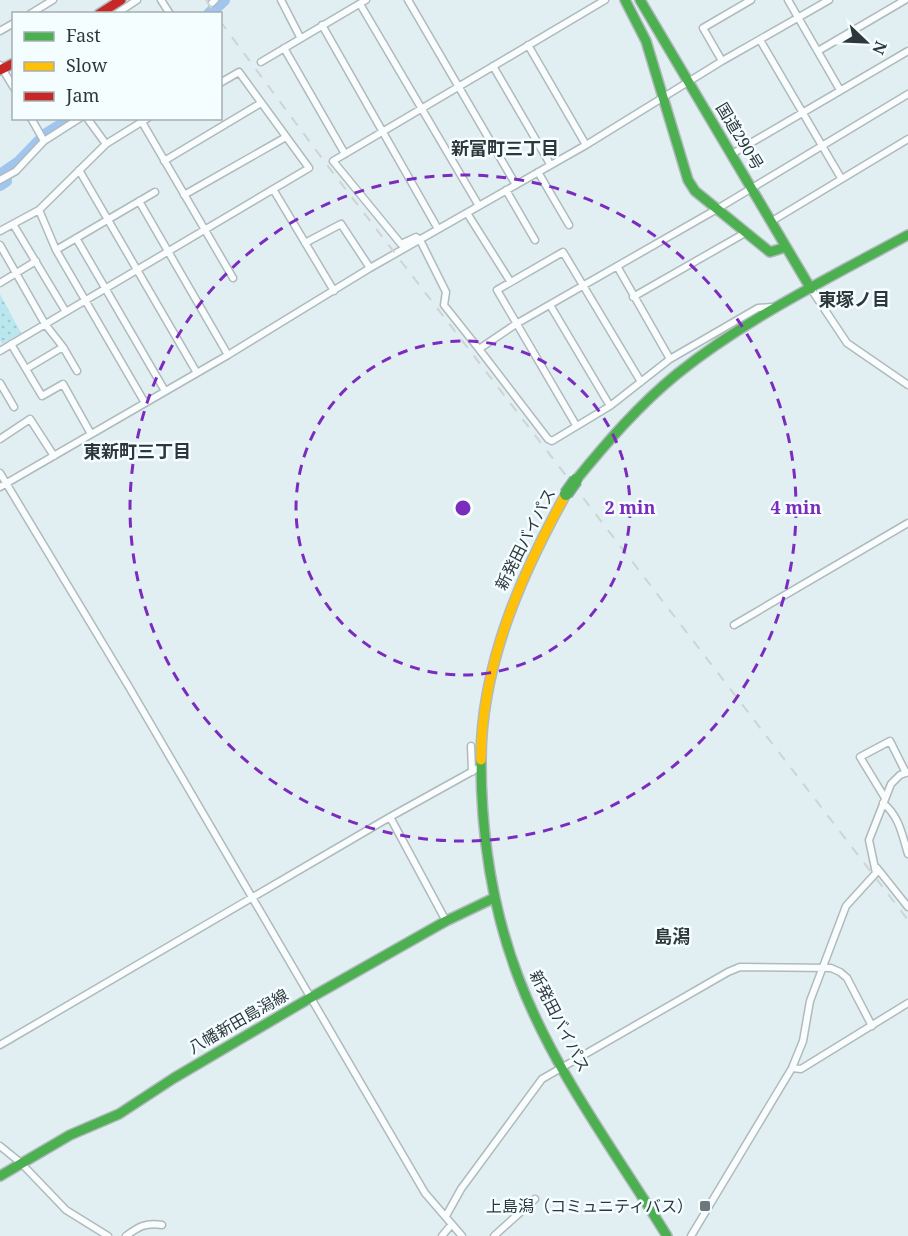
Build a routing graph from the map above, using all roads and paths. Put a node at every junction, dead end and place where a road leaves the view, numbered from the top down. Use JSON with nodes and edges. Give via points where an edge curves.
{"nodes":[{"id":1,"x":53,"y":0,"type":"edge"},
{"id":2,"x":121,"y":0,"type":"edge"},
{"id":3,"x":137,"y":0,"type":"edge"},
{"id":4,"x":281,"y":0,"type":"edge"},
{"id":5,"x":366,"y":0,"type":"edge"},
{"id":6,"x":408,"y":0,"type":"edge"},
{"id":7,"x":605,"y":0,"type":"edge"},
{"id":8,"x":625,"y":0,"type":"edge"},
{"id":9,"x":640,"y":0,"type":"edge"},
{"id":10,"x":751,"y":0,"type":"edge"},
{"id":11,"x":788,"y":0,"type":"edge"},
{"id":12,"x":829,"y":0,"type":"edge"},
{"id":13,"x":905,"y":0,"type":"edge"},
{"id":14,"x":360,"y":4,"type":"junction"},
{"id":15,"x":33,"y":12,"type":"edge"},
{"id":16,"x":102,"y":12,"type":"edge"},
{"id":17,"x":119,"y":12,"type":"edge"},
{"id":18,"x":799,"y":18,"type":"junction"},
{"id":19,"x":322,"y":26,"type":"junction"},
{"id":20,"x":300,"y":37,"type":"junction"},
{"id":21,"x":760,"y":40,"type":"junction"},
{"id":22,"x":528,"y":45,"type":"junction"},
{"id":23,"x":284,"y":48,"type":"junction"},
{"id":24,"x":818,"y":51,"type":"junction"},
{"id":25,"x":908,"y":51,"type":"edge"},
{"id":26,"x":722,"y":61,"type":"junction"},
{"id":27,"x":261,"y":62,"type":"dead end"},
{"id":28,"x":493,"y":66,"type":"junction"},
{"id":29,"x":688,"y":81,"type":"junction"},
{"id":30,"x":222,"y":82,"type":"edge"},
{"id":31,"x":457,"y":87,"type":"junction"},
{"id":32,"x":840,"y":90,"type":"junction"},
{"id":33,"x":908,"y":94,"type":"edge"},
{"id":34,"x":663,"y":99,"type":"junction"},
{"id":35,"x":261,"y":103,"type":"junction"},
{"id":36,"x":420,"y":109,"type":"junction"},
{"id":37,"x":802,"y":112,"type":"junction"},
{"id":38,"x":32,"y":120,"type":"edge"},
{"id":39,"x":77,"y":120,"type":"edge"},
{"id":40,"x":88,"y":120,"type":"edge"},
{"id":41,"x":145,"y":120,"type":"edge"},
{"id":42,"x":382,"y":131,"type":"junction"},
{"id":43,"x":286,"y":137,"type":"junction"},
{"id":44,"x":908,"y":139,"type":"edge"},
{"id":45,"x":44,"y":141,"type":"junction"},
{"id":46,"x":106,"y":144,"type":"junction"},
{"id":47,"x":586,"y":145,"type":"junction"},
{"id":48,"x":822,"y":145,"type":"junction"},
{"id":49,"x":345,"y":154,"type":"junction"},
{"id":50,"x":732,"y":154,"type":"junction"},
{"id":51,"x":164,"y":161,"type":"junction"},
{"id":52,"x":550,"y":164,"type":"junction"},
{"id":53,"x":79,"y":170,"type":"junction"},
{"id":54,"x":538,"y":172,"type":"junction"},
{"id":55,"x":841,"y":178,"type":"junction"},
{"id":56,"x":0,"y":180,"type":"edge"},
{"id":57,"x":516,"y":185,"type":"junction"},
{"id":58,"x":752,"y":186,"type":"junction"},
{"id":59,"x":273,"y":189,"type":"junction"},
{"id":60,"x":507,"y":190,"type":"junction"},
{"id":61,"x":155,"y":192,"type":"dead end"},
{"id":62,"x":184,"y":195,"type":"junction"},
{"id":63,"x":139,"y":201,"type":"junction"},
{"id":64,"x":479,"y":206,"type":"junction"},
{"id":65,"x":717,"y":209,"type":"junction"},
{"id":66,"x":39,"y":210,"type":"junction"},
{"id":67,"x":467,"y":213,"type":"junction"},
{"id":68,"x":108,"y":220,"type":"junction"},
{"id":69,"x":772,"y":221,"type":"junction"},
{"id":70,"x":13,"y":224,"type":"junction"},
{"id":71,"x":569,"y":225,"type":"dead end"},
{"id":72,"x":438,"y":229,"type":"junction"},
{"id":73,"x":204,"y":230,"type":"junction"},
{"id":74,"x":0,"y":231,"type":"edge"},
{"id":75,"x":745,"y":233,"type":"junction"},
{"id":76,"x":908,"y":235,"type":"edge"},
{"id":77,"x":76,"y":238,"type":"junction"},
{"id":78,"x":420,"y":240,"type":"junction"},
{"id":79,"x":535,"y":240,"type":"dead end"},
{"id":80,"x":305,"y":243,"type":"junction"},
{"id":81,"x":0,"y":245,"type":"edge"},
{"id":82,"x":786,"y":247,"type":"junction"},
{"id":83,"x":56,"y":250,"type":"junction"},
{"id":84,"x":169,"y":251,"type":"junction"},
{"id":85,"x":36,"y":261,"type":"junction"},
{"id":86,"x":616,"y":266,"type":"junction"},
{"id":87,"x":370,"y":268,"type":"junction"},
{"id":88,"x":137,"y":270,"type":"junction"},
{"id":89,"x":16,"y":273,"type":"junction"},
{"id":90,"x":233,"y":278,"type":"dead end"},
{"id":91,"x":510,"y":281,"type":"junction"},
{"id":92,"x":0,"y":283,"type":"edge"},
{"id":93,"x":584,"y":286,"type":"junction"},
{"id":94,"x":105,"y":288,"type":"junction"},
{"id":95,"x":811,"y":289,"type":"junction"},
{"id":96,"x":334,"y":291,"type":"junction"},
{"id":97,"x":633,"y":297,"type":"junction"},
{"id":98,"x":85,"y":300,"type":"junction"},
{"id":99,"x":550,"y":305,"type":"junction"},
{"id":100,"x":781,"y":306,"type":"junction"},
{"id":101,"x":66,"y":312,"type":"junction"},
{"id":102,"x":45,"y":324,"type":"junction"},
{"id":103,"x":516,"y":324,"type":"junction"},
{"id":104,"x":11,"y":344,"type":"junction"},
{"id":105,"x":63,"y":346,"type":"junction"},
{"id":106,"x":0,"y":349,"type":"edge"},
{"id":107,"x":479,"y":349,"type":"junction"},
{"id":108,"x":228,"y":355,"type":"junction"},
{"id":109,"x":670,"y":359,"type":"junction"},
{"id":110,"x":26,"y":369,"type":"junction"},
{"id":111,"x":77,"y":371,"type":"dead end"},
{"id":112,"x":197,"y":373,"type":"junction"},
{"id":113,"x":908,"y":374,"type":"edge"},
{"id":114,"x":901,"y":378,"type":"junction"},
{"id":115,"x":641,"y":382,"type":"junction"},
{"id":116,"x":0,"y":383,"type":"edge"},
{"id":117,"x":908,"y":385,"type":"edge"},
{"id":118,"x":165,"y":391,"type":"junction"},
{"id":119,"x":145,"y":403,"type":"junction"},
{"id":120,"x":610,"y":405,"type":"junction"},
{"id":121,"x":14,"y":407,"type":"dead end"},
{"id":122,"x":576,"y":425,"type":"junction"},
{"id":123,"x":91,"y":434,"type":"junction"},
{"id":124,"x":0,"y":439,"type":"edge"},
{"id":125,"x":54,"y":456,"type":"junction"},
{"id":126,"x":0,"y":473,"type":"edge"},
{"id":127,"x":3,"y":485,"type":"edge"},
{"id":128,"x":908,"y":523,"type":"edge"},
{"id":129,"x":734,"y":625,"type":"dead end"},
{"id":130,"x":471,"y":746,"type":"dead end"},
{"id":131,"x":476,"y":770,"type":"junction"},
{"id":132,"x":907,"y":773,"type":"edge"},
{"id":133,"x":884,"y":800,"type":"junction"},
{"id":134,"x":390,"y":817,"type":"junction"},
{"id":135,"x":906,"y":834,"type":"edge"},
{"id":136,"x":908,"y":854,"type":"edge"},
{"id":137,"x":877,"y":868,"type":"junction"},
{"id":138,"x":251,"y":898,"type":"junction"},
{"id":139,"x":494,"y":898,"type":"junction"},
{"id":140,"x":908,"y":907,"type":"edge"},
{"id":141,"x":446,"y":921,"type":"junction"},
{"id":142,"x":821,"y":968,"type":"junction"},
{"id":143,"x":310,"y":998,"type":"junction"},
{"id":144,"x":908,"y":1004,"type":"edge"},
{"id":145,"x":872,"y":1026,"type":"junction"},
{"id":146,"x":0,"y":1045,"type":"edge"},
{"id":147,"x":564,"y":1067,"type":"junction"},
{"id":148,"x":792,"y":1068,"type":"junction"},
{"id":149,"x":0,"y":1146,"type":"edge"},
{"id":150,"x":21,"y":1163,"type":"junction"},
{"id":151,"x":0,"y":1176,"type":"edge"},
{"id":152,"x":535,"y":1199,"type":"dead end"},
{"id":153,"x":446,"y":1216,"type":"junction"},
{"id":154,"x":162,"y":1225,"type":"dead end"},
{"id":155,"x":451,"y":1225,"type":"junction"},
{"id":156,"x":108,"y":1236,"type":"edge"},
{"id":157,"x":126,"y":1236,"type":"edge"},
{"id":158,"x":442,"y":1236,"type":"edge"},
{"id":159,"x":462,"y":1236,"type":"edge"},
{"id":160,"x":494,"y":1236,"type":"edge"},
{"id":161,"x":667,"y":1236,"type":"edge"},
{"id":162,"x":691,"y":1236,"type":"edge"}],
"edges":[{"from":1,"to":15,"type":"street"},
{"from":2,"to":16,"type":"main road"},
{"from":3,"to":17,"type":"street"},
{"from":4,"to":20,"type":"street"},
{"from":5,"to":14,"type":"street"},
{"from":6,"to":31,"type":"street"},
{"from":7,"to":22,"type":"street"},
{"from":8,"to":34,"type":"main road","via":[[645,41]]},
{"from":9,"to":29,"type":"main road","name":"国道290号"},
{"from":10,"to":26,"type":"street","via":[[703,28]]},
{"from":11,"to":18,"type":"street"},
{"from":12,"to":18,"type":"street"},
{"from":13,"to":24,"type":"street"},
{"from":14,"to":19,"type":"street"},
{"from":14,"to":36,"type":"street"},
{"from":18,"to":21,"type":"street"},
{"from":18,"to":24,"type":"street"},
{"from":19,"to":20,"type":"street"},
{"from":19,"to":42,"type":"street"},
{"from":20,"to":23,"type":"street"},
{"from":21,"to":26,"type":"street"},
{"from":21,"to":37,"type":"street"},
{"from":22,"to":28,"type":"street"},
{"from":22,"to":47,"type":"street"},
{"from":23,"to":27,"type":"street"},
{"from":23,"to":49,"type":"street"},
{"from":24,"to":32,"type":"street"},
{"from":25,"to":32,"type":"street"},
{"from":26,"to":29,"type":"street"},
{"from":28,"to":31,"type":"street"},
{"from":28,"to":52,"type":"street"},
{"from":29,"to":34,"type":"street"},
{"from":29,"to":50,"type":"main road","name":"国道290号"},
{"from":30,"to":35,"type":"street","via":[[239,72]]},
{"from":31,"to":36,"type":"street"},
{"from":31,"to":57,"type":"street"},
{"from":32,"to":37,"type":"street"},
{"from":33,"to":48,"type":"street"},
{"from":34,"to":47,"type":"street"},
{"from":34,"to":65,"type":"main road","via":[[688,180]]},
{"from":35,"to":43,"type":"street"},
{"from":35,"to":51,"type":"street"},
{"from":36,"to":42,"type":"street"},
{"from":36,"to":64,"type":"street"},
{"from":37,"to":48,"type":"street"},
{"from":37,"to":50,"type":"street"},
{"from":38,"to":45,"type":"street"},
{"from":39,"to":45,"type":"street"},
{"from":40,"to":46,"type":"street"},
{"from":41,"to":46,"type":"street"},
{"from":41,"to":51,"type":"street"},
{"from":42,"to":49,"type":"street"},
{"from":42,"to":72,"type":"street"},
{"from":43,"to":59,"type":"street","via":[[309,168]]},
{"from":43,"to":62,"type":"street"},
{"from":44,"to":55,"type":"street"},
{"from":45,"to":56,"type":"street","via":[[16,171]]},
{"from":46,"to":53,"type":"street"},
{"from":47,"to":52,"type":"street"},
{"from":48,"to":55,"type":"street"},
{"from":48,"to":58,"type":"street"},
{"from":49,"to":78,"type":"street","via":[[333,160],[401,244],[416,237]]},
{"from":50,"to":58,"type":"main road","name":"国道290号"},
{"from":51,"to":62,"type":"street"},
{"from":52,"to":54,"type":"street"},
{"from":53,"to":66,"type":"street"},
{"from":53,"to":68,"type":"street"},
{"from":54,"to":57,"type":"street"},
{"from":54,"to":71,"type":"street"},
{"from":55,"to":69,"type":"street"},
{"from":57,"to":60,"type":"street"},
{"from":58,"to":65,"type":"street"},
{"from":58,"to":69,"type":"main road","name":"国道290号"},
{"from":59,"to":73,"type":"street"},
{"from":59,"to":80,"type":"street"},
{"from":60,"to":64,"type":"street"},
{"from":60,"to":79,"type":"street"},
{"from":61,"to":63,"type":"street"},
{"from":62,"to":73,"type":"street"},
{"from":63,"to":68,"type":"street"},
{"from":63,"to":84,"type":"street"},
{"from":64,"to":67,"type":"street"},
{"from":65,"to":75,"type":"main road"},
{"from":65,"to":86,"type":"street"},
{"from":66,"to":70,"type":"street"},
{"from":66,"to":83,"type":"street"},
{"from":67,"to":72,"type":"street"},
{"from":67,"to":91,"type":"street"},
{"from":68,"to":77,"type":"street"},
{"from":68,"to":88,"type":"street"},
{"from":69,"to":82,"type":"main road","name":"国道290号"},
{"from":70,"to":74,"type":"street"},
{"from":70,"to":85,"type":"street"},
{"from":72,"to":78,"type":"street"},
{"from":73,"to":84,"type":"street"},
{"from":73,"to":90,"type":"street"},
{"from":75,"to":82,"type":"main road","via":[[770,252]]},
{"from":75,"to":97,"type":"street"},
{"from":76,"to":95,"type":"main road","name":"新発田バイパス"},
{"from":77,"to":83,"type":"street"},
{"from":77,"to":94,"type":"street"},
{"from":78,"to":87,"type":"street"},
{"from":78,"to":107,"type":"street","via":[[446,292],[444,305]]},
{"from":80,"to":87,"type":"street","via":[[341,224]]},
{"from":80,"to":96,"type":"street"},
{"from":81,"to":89,"type":"street"},
{"from":82,"to":95,"type":"main road","name":"国道290号"},
{"from":83,"to":98,"type":"street"},
{"from":84,"to":88,"type":"street"},
{"from":84,"to":108,"type":"street"},
{"from":85,"to":89,"type":"street"},
{"from":85,"to":101,"type":"street"},
{"from":86,"to":93,"type":"street"},
{"from":86,"to":97,"type":"street"},
{"from":87,"to":96,"type":"street"},
{"from":88,"to":94,"type":"street"},
{"from":88,"to":112,"type":"street"},
{"from":89,"to":92,"type":"street"},
{"from":89,"to":102,"type":"street"},
{"from":91,"to":93,"type":"street","via":[[562,252]]},
{"from":91,"to":103,"type":"street","via":[[497,290]]},
{"from":93,"to":99,"type":"street"},
{"from":93,"to":115,"type":"street"},
{"from":94,"to":98,"type":"street"},
{"from":94,"to":118,"type":"street"},
{"from":95,"to":100,"type":"main road","name":"新発田バイパス"},
{"from":95,"to":114,"type":"street","via":[[847,343]]},
{"from":96,"to":108,"type":"street"},
{"from":97,"to":109,"type":"street"},
{"from":98,"to":101,"type":"street"},
{"from":98,"to":119,"type":"street"},
{"from":99,"to":103,"type":"street"},
{"from":99,"to":120,"type":"street"},
{"from":100,"to":109,"type":"street","via":[[758,308]]},
{"from":100,"to":131,"type":"main road","name":"新発田バイパス","bridge":true,"via":[[678,374],[626,421],[566,494],[527,566],[505,622]]},
{"from":101,"to":102,"type":"street"},
{"from":102,"to":104,"type":"street"},
{"from":102,"to":105,"type":"street"},
{"from":103,"to":107,"type":"street"},
{"from":103,"to":122,"type":"street"},
{"from":104,"to":106,"type":"street"},
{"from":104,"to":110,"type":"street"},
{"from":105,"to":110,"type":"street"},
{"from":105,"to":111,"type":"street"},
{"from":107,"to":122,"type":"street","via":[[548,439],[552,441]]},
{"from":108,"to":112,"type":"street"},
{"from":109,"to":115,"type":"street"},
{"from":110,"to":123,"type":"street","via":[[42,396],[63,384]]},
{"from":112,"to":118,"type":"street"},
{"from":113,"to":114,"type":"street"},
{"from":114,"to":117,"type":"street"},
{"from":115,"to":120,"type":"street"},
{"from":116,"to":121,"type":"street"},
{"from":118,"to":119,"type":"street"},
{"from":119,"to":123,"type":"street"},
{"from":120,"to":122,"type":"street"},
{"from":123,"to":125,"type":"street"},
{"from":124,"to":125,"type":"street","via":[[30,419]]},
{"from":125,"to":127,"type":"street"},
{"from":126,"to":127,"type":"street"},
{"from":127,"to":138,"type":"street"},
{"from":128,"to":129,"type":"street"},
{"from":130,"to":131,"type":"street"},
{"from":131,"to":134,"type":"street"},
{"from":131,"to":139,"type":"main road","name":"新発田バイパス"},
{"from":132,"to":133,"type":"street","via":[[891,784]]},
{"from":132,"to":133,"type":"street","via":[[890,741],[860,757]]},
{"from":133,"to":135,"type":"street"},
{"from":133,"to":137,"type":"street","via":[[869,840]]},
{"from":134,"to":138,"type":"street"},
{"from":134,"to":141,"type":"street"},
{"from":135,"to":136,"type":"street"},
{"from":137,"to":140,"type":"street"},
{"from":137,"to":142,"type":"street","via":[[846,906]]},
{"from":138,"to":143,"type":"street"},
{"from":138,"to":146,"type":"street"},
{"from":139,"to":141,"type":"main road","name":"八幡新田島潟線"},
{"from":139,"to":147,"type":"main road","name":"新発田バイパス","via":[[522,987]]},
{"from":141,"to":143,"type":"main road","name":"八幡新田島潟線"},
{"from":142,"to":145,"type":"street","via":[[831,968],[847,978]]},
{"from":142,"to":147,"type":"street","via":[[740,967]]},
{"from":142,"to":148,"type":"street","via":[[803,1041]]},
{"from":143,"to":150,"type":"main road","name":"八幡新田島潟線","via":[[119,1114],[70,1135]]},
{"from":143,"to":153,"type":"street","via":[[425,1193]]},
{"from":144,"to":145,"type":"street"},
{"from":145,"to":148,"type":"street","via":[[801,1070]]},
{"from":147,"to":153,"type":"street","via":[[542,1079],[461,1189]]},
{"from":147,"to":161,"type":"main road","name":"新発田バイパス"},
{"from":148,"to":162,"type":"street"},
{"from":149,"to":150,"type":"street"},
{"from":150,"to":151,"type":"main road","name":"八幡新田島潟線"},
{"from":150,"to":156,"type":"street","via":[[66,1210]]},
{"from":152,"to":160,"type":"street"},
{"from":153,"to":155,"type":"street"},
{"from":154,"to":157,"type":"street","via":[[150,1223]]},
{"from":155,"to":158,"type":"street"},
{"from":155,"to":159,"type":"street"}]}
